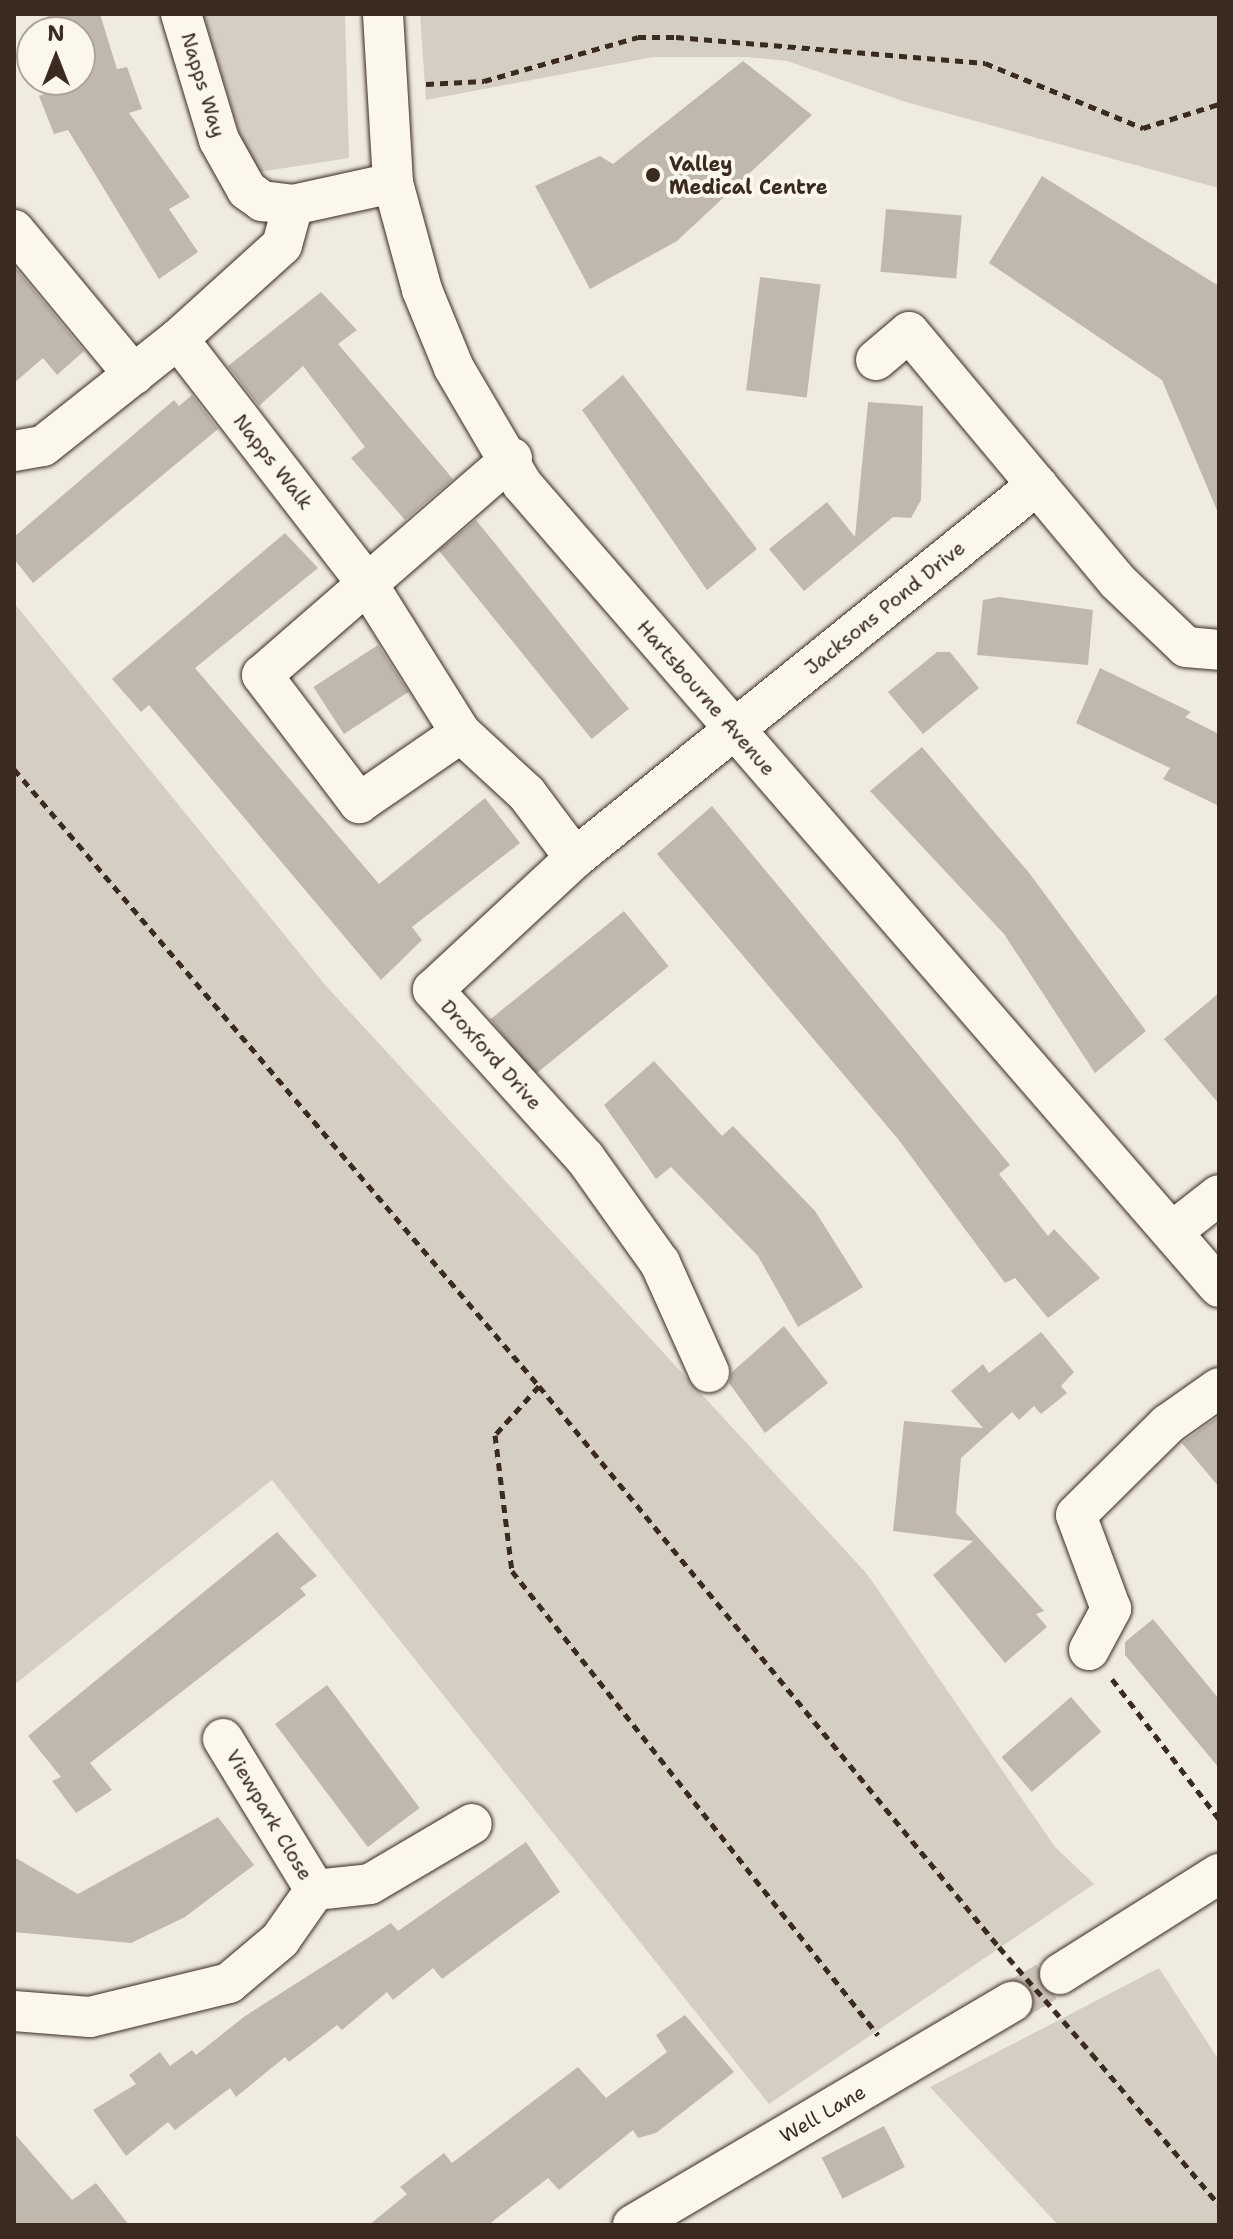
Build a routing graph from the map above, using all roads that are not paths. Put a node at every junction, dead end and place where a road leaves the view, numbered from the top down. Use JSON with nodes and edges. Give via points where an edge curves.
{"nodes":[{"id":1,"x":181,"y":14,"type":"edge"},
{"id":2,"x":383,"y":14,"type":"edge"},
{"id":3,"x":393,"y":183,"type":"junction"},
{"id":4,"x":293,"y":205,"type":"junction"},
{"id":5,"x":14,"y":230,"type":"edge"},
{"id":6,"x":178,"y":339,"type":"junction"},
{"id":7,"x":876,"y":360,"type":"dead end"},
{"id":8,"x":134,"y":375,"type":"junction"},
{"id":9,"x":14,"y":451,"type":"edge"},
{"id":10,"x":512,"y":458,"type":"junction"},
{"id":11,"x":1037,"y":485,"type":"junction"},
{"id":12,"x":368,"y":585,"type":"junction"},
{"id":13,"x":1219,"y":650,"type":"edge"},
{"id":14,"x":734,"y":731,"type":"junction"},
{"id":15,"x":461,"y":733,"type":"junction"},
{"id":16,"x":575,"y":858,"type":"junction"},
{"id":17,"x":1219,"y":1195,"type":"edge"},
{"id":18,"x":1173,"y":1231,"type":"junction"},
{"id":19,"x":1219,"y":1287,"type":"edge"},
{"id":20,"x":709,"y":1372,"type":"dead end"},
{"id":21,"x":1219,"y":1388,"type":"edge"},
{"id":22,"x":1089,"y":1650,"type":"road end"},
{"id":23,"x":223,"y":1739,"type":"dead end"},
{"id":24,"x":472,"y":1824,"type":"dead end"},
{"id":25,"x":1219,"y":1874,"type":"edge"},
{"id":26,"x":315,"y":1890,"type":"junction"},
{"id":27,"x":1060,"y":1974,"type":"tunnel mouth"},
{"id":28,"x":1012,"y":2002,"type":"tunnel mouth"},
{"id":29,"x":14,"y":2011,"type":"edge"},
{"id":30,"x":633,"y":2225,"type":"edge"}],
"edges":[{"from":1,"to":4,"type":"street","name":"Napps Way","via":[[219,140],[238,177],[262,201]]},
{"from":2,"to":3,"type":"street","name":"Hartsbourne Avenue"},
{"from":3,"to":4,"type":"street","name":"Napps Way"},
{"from":3,"to":10,"type":"street","name":"Hartsbourne Avenue","via":[[454,368]]},
{"from":4,"to":6,"type":"street","via":[[282,245]]},
{"from":5,"to":8,"type":"street"},
{"from":6,"to":8,"type":"street"},
{"from":6,"to":12,"type":"street","name":"Napps Walk"},
{"from":7,"to":11,"type":"street","via":[[909,332]]},
{"from":8,"to":9,"type":"street","via":[[43,446]]},
{"from":10,"to":12,"type":"street"},
{"from":10,"to":14,"type":"street","name":"Hartsbourne Avenue","via":[[522,484]]},
{"from":11,"to":13,"type":"street","via":[[1117,581],[1186,647]]},
{"from":11,"to":14,"type":"street","name":"Jacksons Pond Drive"},
{"from":12,"to":15,"type":"street","name":"Napps Walk"},
{"from":12,"to":15,"type":"street","via":[[262,675],[359,803]]},
{"from":14,"to":16,"type":"street","name":"Droxford Drive"},
{"from":14,"to":18,"type":"street","name":"Hartsbourne Avenue"},
{"from":15,"to":16,"type":"street","name":"Napps Walk","via":[[527,794]]},
{"from":16,"to":20,"type":"street","name":"Droxford Drive","via":[[433,990],[593,1170],[660,1263]]},
{"from":17,"to":18,"type":"street"},
{"from":18,"to":19,"type":"street","name":"Hartsbourne Avenue"},
{"from":21,"to":22,"type":"street","via":[[1168,1424],[1076,1515],[1111,1609]]},
{"from":23,"to":26,"type":"street","name":"Viewpark Close"},
{"from":24,"to":26,"type":"street","name":"Viewpark Close","via":[[370,1884]]},
{"from":25,"to":27,"type":"street"},
{"from":26,"to":29,"type":"street","name":"Viewpark Close","via":[[280,1940],[229,1983],[90,2017]]},
{"from":28,"to":30,"type":"street","name":"Well Lane"}]}
